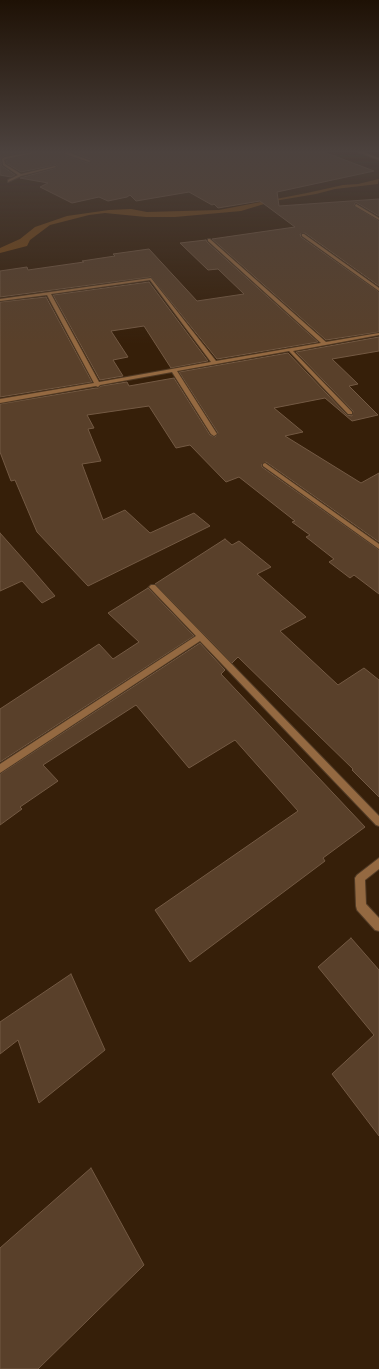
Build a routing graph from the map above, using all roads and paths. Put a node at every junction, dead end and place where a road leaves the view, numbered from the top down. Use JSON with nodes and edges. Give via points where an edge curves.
{"nodes":[{"id":1,"x":303,"y":235,"type":"dead end"},
{"id":2,"x":209,"y":240,"type":"dead end"},
{"id":3,"x":379,"y":290,"type":"edge"},
{"id":4,"x":48,"y":293,"type":"junction"},
{"id":5,"x":0,"y":300,"type":"edge"},
{"id":6,"x":379,"y":334,"type":"edge"},
{"id":7,"x":325,"y":344,"type":"junction"},
{"id":8,"x":290,"y":350,"type":"junction"},
{"id":9,"x":215,"y":364,"type":"junction"},
{"id":10,"x":174,"y":371,"type":"junction"},
{"id":11,"x":98,"y":385,"type":"junction"},
{"id":12,"x":0,"y":401,"type":"edge"},
{"id":13,"x":350,"y":413,"type":"dead end"},
{"id":14,"x":214,"y":434,"type":"dead end"},
{"id":15,"x":264,"y":465,"type":"dead end"},
{"id":16,"x":379,"y":546,"type":"edge"},
{"id":17,"x":153,"y":588,"type":"dead end"},
{"id":18,"x":200,"y":637,"type":"junction"},
{"id":19,"x":0,"y":769,"type":"edge"},
{"id":20,"x":379,"y":822,"type":"edge"},
{"id":21,"x":379,"y":863,"type":"edge"},
{"id":22,"x":379,"y":926,"type":"edge"}],
"edges":[{"from":1,"to":3,"type":"street"},
{"from":2,"to":7,"type":"street"},
{"from":4,"to":5,"type":"street"},
{"from":4,"to":9,"type":"street","via":[[151,279]]},
{"from":4,"to":11,"type":"street"},
{"from":6,"to":7,"type":"street"},
{"from":7,"to":8,"type":"street"},
{"from":8,"to":9,"type":"street"},
{"from":8,"to":13,"type":"street"},
{"from":9,"to":10,"type":"street"},
{"from":10,"to":11,"type":"street"},
{"from":10,"to":14,"type":"street"},
{"from":11,"to":12,"type":"street"},
{"from":15,"to":16,"type":"street"},
{"from":17,"to":18,"type":"street"},
{"from":18,"to":19,"type":"street"},
{"from":18,"to":20,"type":"street"},
{"from":21,"to":22,"type":"street","via":[[360,878],[361,906]]}]}
